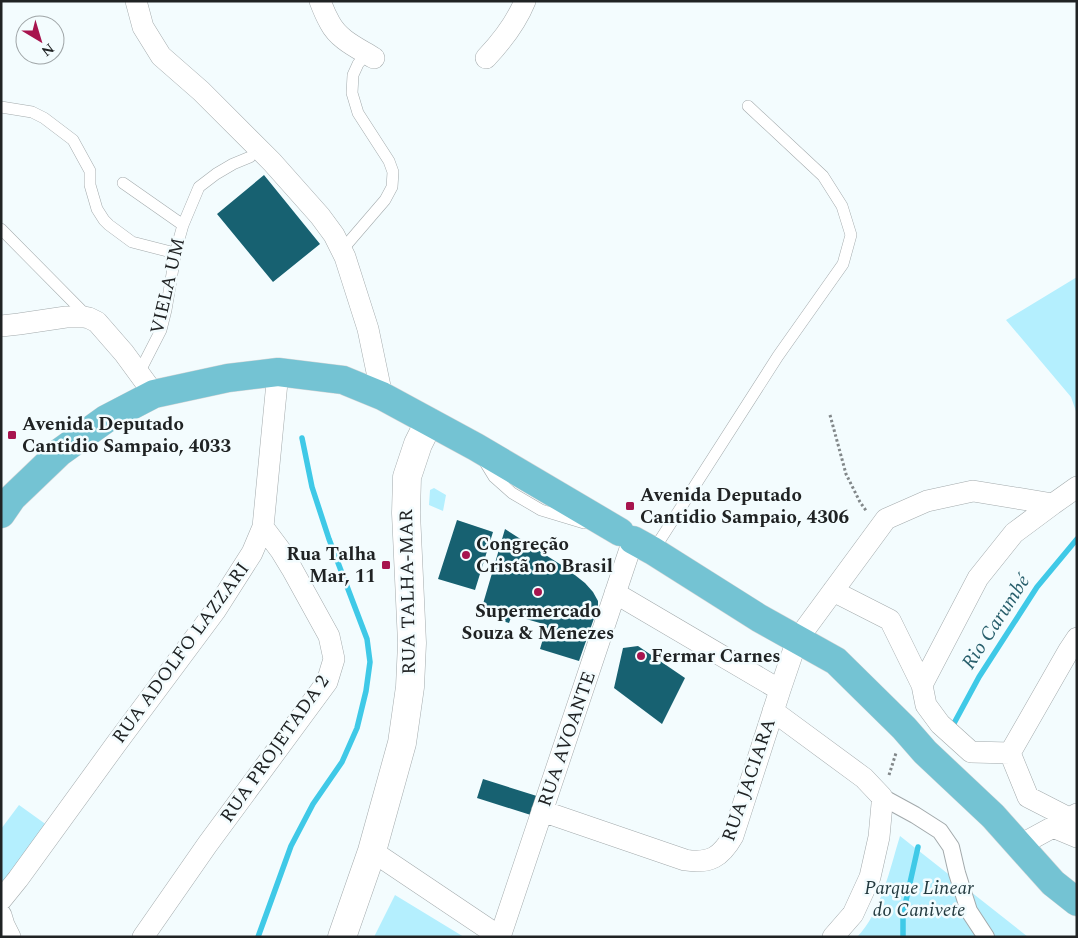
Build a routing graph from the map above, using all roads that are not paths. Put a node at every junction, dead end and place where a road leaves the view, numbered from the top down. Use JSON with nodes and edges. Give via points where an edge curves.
{"nodes":[{"id":1,"x":136,"y":1,"type":"edge"},
{"id":2,"x":320,"y":1,"type":"edge"},
{"id":3,"x":525,"y":1,"type":"edge"},
{"id":4,"x":370,"y":56,"type":"joint"},
{"id":5,"x":486,"y":58,"type":"dead end"},
{"id":6,"x":748,"y":106,"type":"dead end"},
{"id":7,"x":1,"y":107,"type":"edge"},
{"id":8,"x":250,"y":157,"type":"dead end"},
{"id":9,"x":123,"y":183,"type":"dead end"},
{"id":10,"x":183,"y":225,"type":"junction"},
{"id":11,"x":1,"y":229,"type":"edge"},
{"id":12,"x":342,"y":250,"type":"junction"},
{"id":13,"x":175,"y":253,"type":"junction"},
{"id":14,"x":89,"y":318,"type":"junction"},
{"id":15,"x":1,"y":326,"type":"edge"},
{"id":16,"x":278,"y":372,"type":"junction"},
{"id":17,"x":147,"y":383,"type":"junction"},
{"id":18,"x":382,"y":396,"type":"junction"},
{"id":19,"x":429,"y":422,"type":"junction"},
{"id":20,"x":1077,"y":487,"type":"edge"},
{"id":21,"x":1053,"y":504,"type":"junction"},
{"id":22,"x":1,"y":514,"type":"edge"},
{"id":23,"x":262,"y":527,"type":"junction"},
{"id":24,"x":635,"y":541,"type":"junction"},
{"id":25,"x":689,"y":573,"type":"junction"},
{"id":26,"x":833,"y":591,"type":"junction"},
{"id":27,"x":616,"y":593,"type":"junction"},
{"id":28,"x":714,"y":604,"type":"dead end"},
{"id":29,"x":732,"y":615,"type":"dead end"},
{"id":30,"x":759,"y":618,"type":"junction"},
{"id":31,"x":1077,"y":638,"type":"edge"},
{"id":32,"x":797,"y":640,"type":"junction"},
{"id":33,"x":922,"y":685,"type":"junction"},
{"id":34,"x":780,"y":690,"type":"junction"},
{"id":35,"x":773,"y":711,"type":"junction"},
{"id":36,"x":1010,"y":753,"type":"junction"},
{"id":37,"x":882,"y":801,"type":"junction"},
{"id":38,"x":542,"y":811,"type":"junction"},
{"id":39,"x":1069,"y":824,"type":"edge"},
{"id":40,"x":1020,"y":845,"type":"junction"},
{"id":41,"x":372,"y":851,"type":"junction"},
{"id":42,"x":1,"y":900,"type":"edge"},
{"id":43,"x":1077,"y":902,"type":"edge"},
{"id":44,"x":1,"y":914,"type":"edge"},
{"id":45,"x":342,"y":936,"type":"edge"},
{"id":46,"x":10,"y":937,"type":"edge"},
{"id":47,"x":143,"y":937,"type":"edge"},
{"id":48,"x":500,"y":937,"type":"edge"},
{"id":49,"x":833,"y":937,"type":"edge"},
{"id":50,"x":986,"y":937,"type":"edge"}],
"edges":[{"from":1,"to":12,"type":"street","via":[[143,28],[161,56],[272,162],[320,216]]},
{"from":2,"to":4,"type":"street","via":[[336,32]]},
{"from":3,"to":5,"type":"street","via":[[512,27]]},
{"from":4,"to":12,"type":"lane","via":[[358,64],[353,75],[352,93],[358,113],[390,161],[392,187],[385,200]]},
{"from":6,"to":24,"type":"lane","via":[[823,176],[842,206],[851,235],[843,264],[778,356]]},
{"from":7,"to":13,"type":"lane","via":[[32,112],[73,140],[90,170],[90,185],[104,220],[132,242]]},
{"from":8,"to":10,"type":"lane","name":"VIELA UM","via":[[216,174],[199,187]]},
{"from":9,"to":10,"type":"lane"},
{"from":10,"to":13,"type":"lane","name":"VIELA UM"},
{"from":11,"to":14,"type":"lane"},
{"from":12,"to":18,"type":"street","via":[[368,329]]},
{"from":13,"to":17,"type":"lane","name":"VIELA UM","via":[[166,310]]},
{"from":14,"to":15,"type":"street","via":[[66,317]]},
{"from":14,"to":17,"type":"street","via":[[97,322]]},
{"from":16,"to":17,"type":"main road"},
{"from":16,"to":18,"type":"main road","via":[[343,380]]},
{"from":16,"to":23,"type":"street","name":"RUA ADOLFO LAZZARI"},
{"from":17,"to":22,"type":"main road","via":[[106,419],[60,452],[12,498]]},
{"from":18,"to":19,"type":"main road"},
{"from":19,"to":24,"type":"main road"},
{"from":19,"to":41,"type":"street","name":"RUA TALHA-MAR","via":[[408,477],[410,687],[402,743]]},
{"from":20,"to":21,"type":"street"},
{"from":21,"to":26,"type":"street","name":"RUA JACIARA","via":[[973,491],[927,501],[886,519]]},
{"from":21,"to":33,"type":"street","via":[[1014,533],[978,578]]},
{"from":23,"to":42,"type":"street","name":"RUA ADOLFO LAZZARI","via":[[252,553],[215,611]]},
{"from":23,"to":47,"type":"street","name":"RUA PROJETADA 2","via":[[292,569],[329,636],[334,659],[327,682]]},
{"from":24,"to":25,"type":"main road"},
{"from":24,"to":27,"type":"street","name":"RUA AVOANTE"},
{"from":25,"to":28,"type":"lane","via":[[697,588]]},
{"from":25,"to":30,"type":"main road"},
{"from":26,"to":32,"type":"street","name":"RUA JACIARA"},
{"from":26,"to":33,"type":"street","via":[[890,620]]},
{"from":27,"to":34,"type":"street"},
{"from":27,"to":38,"type":"street","name":"RUA AVOANTE"},
{"from":29,"to":30,"type":"lane"},
{"from":30,"to":32,"type":"main road"},
{"from":31,"to":36,"type":"street"},
{"from":32,"to":34,"type":"street","name":"RUA JACIARA"},
{"from":32,"to":40,"type":"main road","via":[[836,661]]},
{"from":33,"to":36,"type":"street","via":[[926,705],[940,724],[971,752]]},
{"from":34,"to":35,"type":"street","name":"RUA JACIARA"},
{"from":35,"to":37,"type":"street","via":[[864,778]]},
{"from":35,"to":38,"type":"street","name":"RUA JACIARA","via":[[733,836],[726,849],[714,858],[698,862],[685,860]]},
{"from":36,"to":39,"type":"street","via":[[1028,797]]},
{"from":37,"to":49,"type":"street","via":[[879,837],[870,877],[853,914]]},
{"from":37,"to":50,"type":"street","via":[[915,815],[940,831],[952,847],[969,911]]},
{"from":38,"to":48,"type":"street","name":"RUA AVOANTE"},
{"from":39,"to":40,"type":"street"},
{"from":40,"to":43,"type":"main road","via":[[1053,883]]},
{"from":41,"to":45,"type":"street","name":"RUA TALHA-MAR"},
{"from":41,"to":48,"type":"street"},
{"from":44,"to":46,"type":"street"}]}
